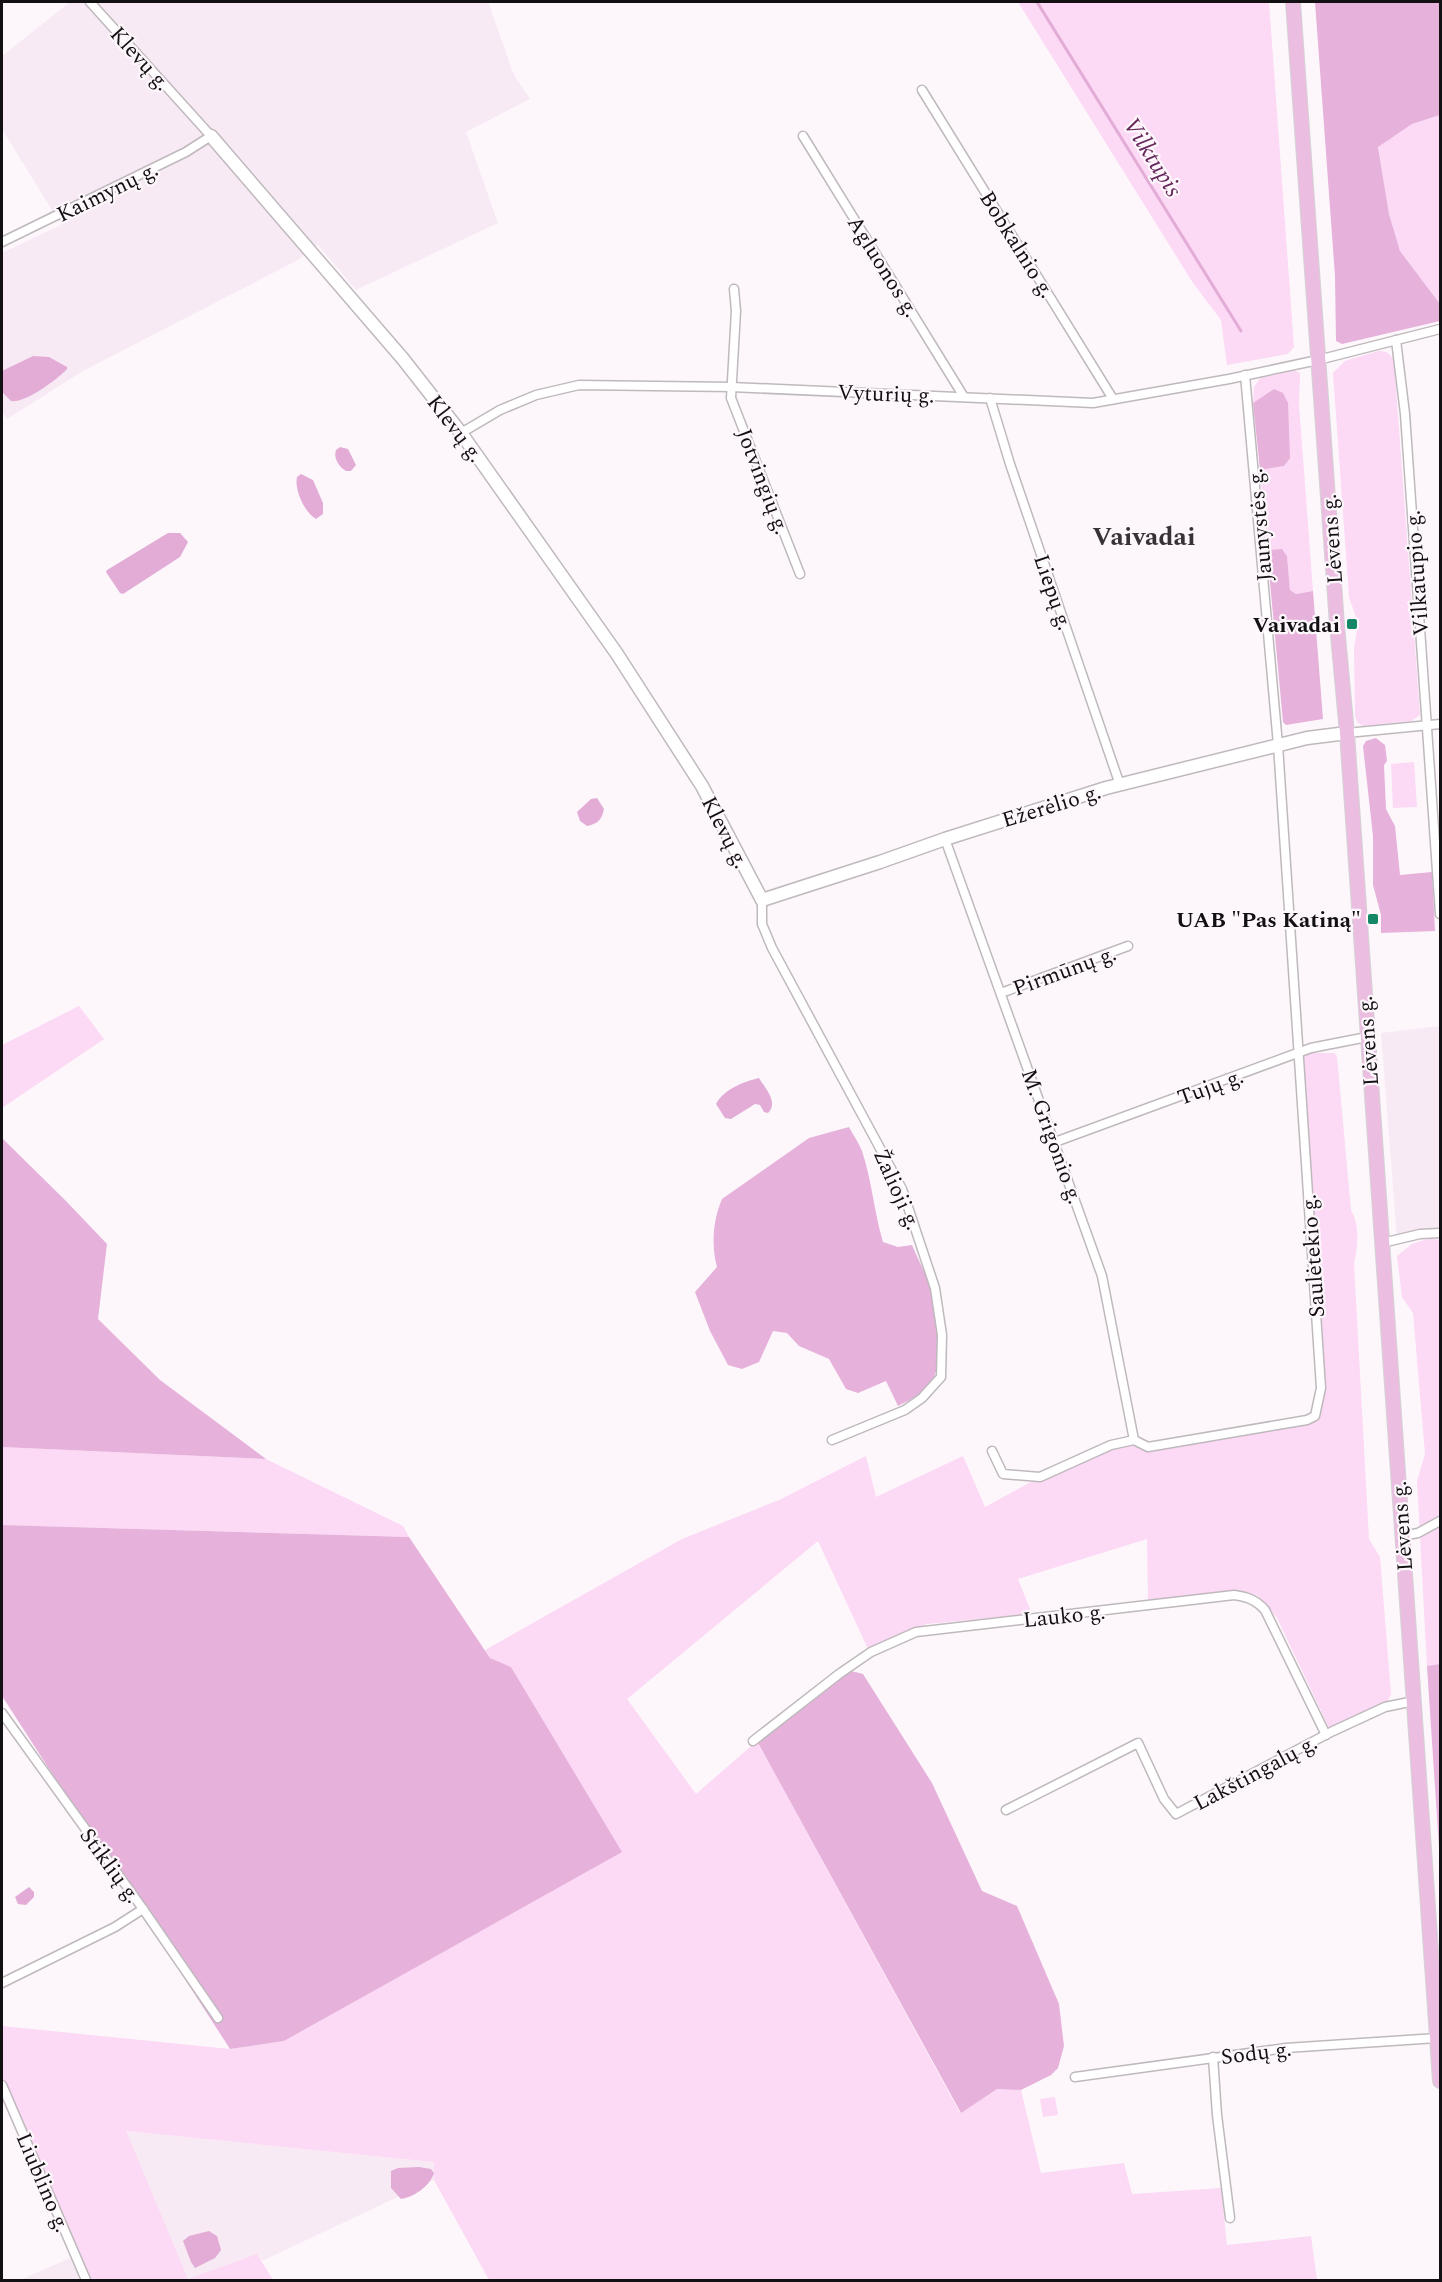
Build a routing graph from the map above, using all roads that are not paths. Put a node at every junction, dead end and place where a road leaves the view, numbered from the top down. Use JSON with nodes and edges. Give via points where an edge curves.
{"nodes":[{"id":1,"x":90,"y":2,"type":"edge"},
{"id":2,"x":1293,"y":2,"type":"edge"},
{"id":3,"x":922,"y":90,"type":"dead end"},
{"id":4,"x":211,"y":136,"type":"junction"},
{"id":5,"x":803,"y":136,"type":"dead end"},
{"id":6,"x":2,"y":242,"type":"edge"},
{"id":7,"x":734,"y":289,"type":"dead end"},
{"id":8,"x":1440,"y":329,"type":"edge"},
{"id":9,"x":1396,"y":340,"type":"junction"},
{"id":10,"x":1318,"y":360,"type":"junction"},
{"id":11,"x":1245,"y":375,"type":"junction"},
{"id":12,"x":731,"y":387,"type":"junction"},
{"id":13,"x":964,"y":397,"type":"junction"},
{"id":14,"x":990,"y":398,"type":"junction"},
{"id":15,"x":1113,"y":399,"type":"junction"},
{"id":16,"x":460,"y":433,"type":"junction"},
{"id":17,"x":800,"y":574,"type":"dead end"},
{"id":18,"x":1440,"y":724,"type":"edge"},
{"id":19,"x":1428,"y":725,"type":"junction"},
{"id":20,"x":1347,"y":733,"type":"junction"},
{"id":21,"x":1278,"y":745,"type":"junction"},
{"id":22,"x":1120,"y":785,"type":"junction"},
{"id":23,"x":945,"y":839,"type":"junction"},
{"id":24,"x":762,"y":900,"type":"junction"},
{"id":25,"x":1440,"y":914,"type":"edge"},
{"id":26,"x":1128,"y":946,"type":"dead end"},
{"id":27,"x":1001,"y":993,"type":"junction"},
{"id":28,"x":1367,"y":1037,"type":"junction"},
{"id":29,"x":1299,"y":1053,"type":"junction"},
{"id":30,"x":1055,"y":1142,"type":"junction"},
{"id":31,"x":1440,"y":1233,"type":"edge"},
{"id":32,"x":1382,"y":1243,"type":"junction"},
{"id":33,"x":832,"y":1440,"type":"dead end"},
{"id":34,"x":1134,"y":1440,"type":"junction"},
{"id":35,"x":992,"y":1451,"type":"dead end"},
{"id":36,"x":1440,"y":1521,"type":"edge"},
{"id":37,"x":1402,"y":1536,"type":"junction"},
{"id":38,"x":1414,"y":1701,"type":"junction"},
{"id":39,"x":2,"y":1713,"type":"edge"},
{"id":40,"x":1326,"y":1735,"type":"junction"},
{"id":41,"x":753,"y":1741,"type":"dead end"},
{"id":42,"x":1006,"y":1810,"type":"dead end"},
{"id":43,"x":143,"y":1909,"type":"junction"},
{"id":44,"x":2,"y":1983,"type":"edge"},
{"id":45,"x":218,"y":2018,"type":"dead end"},
{"id":46,"x":1437,"y":2038,"type":"junction"},
{"id":47,"x":1213,"y":2057,"type":"junction"},
{"id":48,"x":1075,"y":2077,"type":"dead end"},
{"id":49,"x":1440,"y":2081,"type":"edge"},
{"id":50,"x":2,"y":2085,"type":"edge"},
{"id":51,"x":1230,"y":2218,"type":"dead end"},
{"id":52,"x":86,"y":2280,"type":"edge"}],
"edges":[{"from":1,"to":4,"type":"street","name":"Klevų g."},
{"from":2,"to":10,"type":"main road","name":"Lėvens g."},
{"from":3,"to":15,"type":"street","name":"Bobkalnio g."},
{"from":4,"to":6,"type":"street","name":"Kaimynų g."},
{"from":4,"to":16,"type":"main road","name":"Klevų g.","via":[[403,359]]},
{"from":5,"to":13,"type":"street","name":"Agluonos g."},
{"from":7,"to":12,"type":"street","name":"Jotvingių g."},
{"from":8,"to":9,"type":"street","name":"Vyturių g."},
{"from":9,"to":10,"type":"street","name":"Vyturių g."},
{"from":9,"to":19,"type":"street","name":"Vilkatupio g."},
{"from":10,"to":11,"type":"street","name":"Vyturių g."},
{"from":10,"to":20,"type":"main road","name":"Lėvens g."},
{"from":11,"to":15,"type":"street","name":"Vyturių g."},
{"from":11,"to":21,"type":"street","name":"Jaunystės g."},
{"from":12,"to":13,"type":"street","name":"Vyturių g."},
{"from":12,"to":16,"type":"street","name":"Vyturių g.","via":[[579,385],[536,395]]},
{"from":12,"to":17,"type":"street","name":"Jotvingių g.","via":[[731,398]]},
{"from":13,"to":14,"type":"street","name":"Vyturių g."},
{"from":14,"to":15,"type":"street","name":"Vyturių g.","via":[[1093,403]]},
{"from":14,"to":22,"type":"street","name":"Liepų g."},
{"from":16,"to":24,"type":"main road","name":"Klevų g.","via":[[623,663],[702,786]]},
{"from":18,"to":19,"type":"street"},
{"from":19,"to":20,"type":"street"},
{"from":19,"to":25,"type":"street","name":"Vilkatupio g."},
{"from":20,"to":21,"type":"main road","name":"Ežerėlio g."},
{"from":20,"to":28,"type":"main road","name":"Lėvens g."},
{"from":21,"to":22,"type":"main road","name":"Ežerėlio g."},
{"from":21,"to":29,"type":"street","name":"Saulėtekio g."},
{"from":22,"to":23,"type":"main road","name":"Ežerėlio g."},
{"from":23,"to":24,"type":"main road","name":"Ežerėlio g."},
{"from":23,"to":27,"type":"street","name":"M. Grigonio g."},
{"from":24,"to":33,"type":"street","name":"Žalioji g.","via":[[762,924],[772,948],[906,1198],[935,1288],[942,1335],[941,1377],[922,1398],[905,1410]]},
{"from":26,"to":27,"type":"street","name":"Pirmūnų g."},
{"from":27,"to":30,"type":"street","name":"M. Grigonio g."},
{"from":28,"to":29,"type":"street","name":"Tujų g."},
{"from":28,"to":32,"type":"main road","name":"Lėvens g."},
{"from":29,"to":30,"type":"street","name":"Tujų g."},
{"from":29,"to":34,"type":"street","name":"Saulėtekio g.","via":[[1321,1388],[1315,1416],[1148,1447]]},
{"from":30,"to":34,"type":"street","name":"M. Grigonio g.","via":[[1102,1276]]},
{"from":31,"to":32,"type":"street"},
{"from":32,"to":37,"type":"main road","name":"Lėvens g."},
{"from":34,"to":35,"type":"street","name":"Saulėtekio g.","via":[[1111,1445],[1040,1477],[1003,1474]]},
{"from":36,"to":37,"type":"street","via":[[1418,1533]]},
{"from":37,"to":38,"type":"main road","name":"Lėvens g."},
{"from":38,"to":40,"type":"street","name":"Lakštingalų g.","via":[[1385,1707]]},
{"from":38,"to":46,"type":"main road","name":"Lėvens g."},
{"from":39,"to":43,"type":"street","name":"Stiklių g."},
{"from":40,"to":41,"type":"street","name":"Lauko g.","via":[[1265,1610],[1257,1602],[1234,1595],[916,1632],[871,1652]]},
{"from":40,"to":42,"type":"street","name":"Lakštingalų g.","via":[[1176,1814],[1164,1799],[1138,1743]]},
{"from":43,"to":44,"type":"street"},
{"from":43,"to":45,"type":"street","name":"Stiklių g."},
{"from":46,"to":47,"type":"street","name":"Sodų g."},
{"from":46,"to":49,"type":"main road","name":"Lėvens g."},
{"from":47,"to":48,"type":"street","name":"Sodų g."},
{"from":47,"to":51,"type":"street"},
{"from":50,"to":52,"type":"street","name":"Liublino g."}]}
